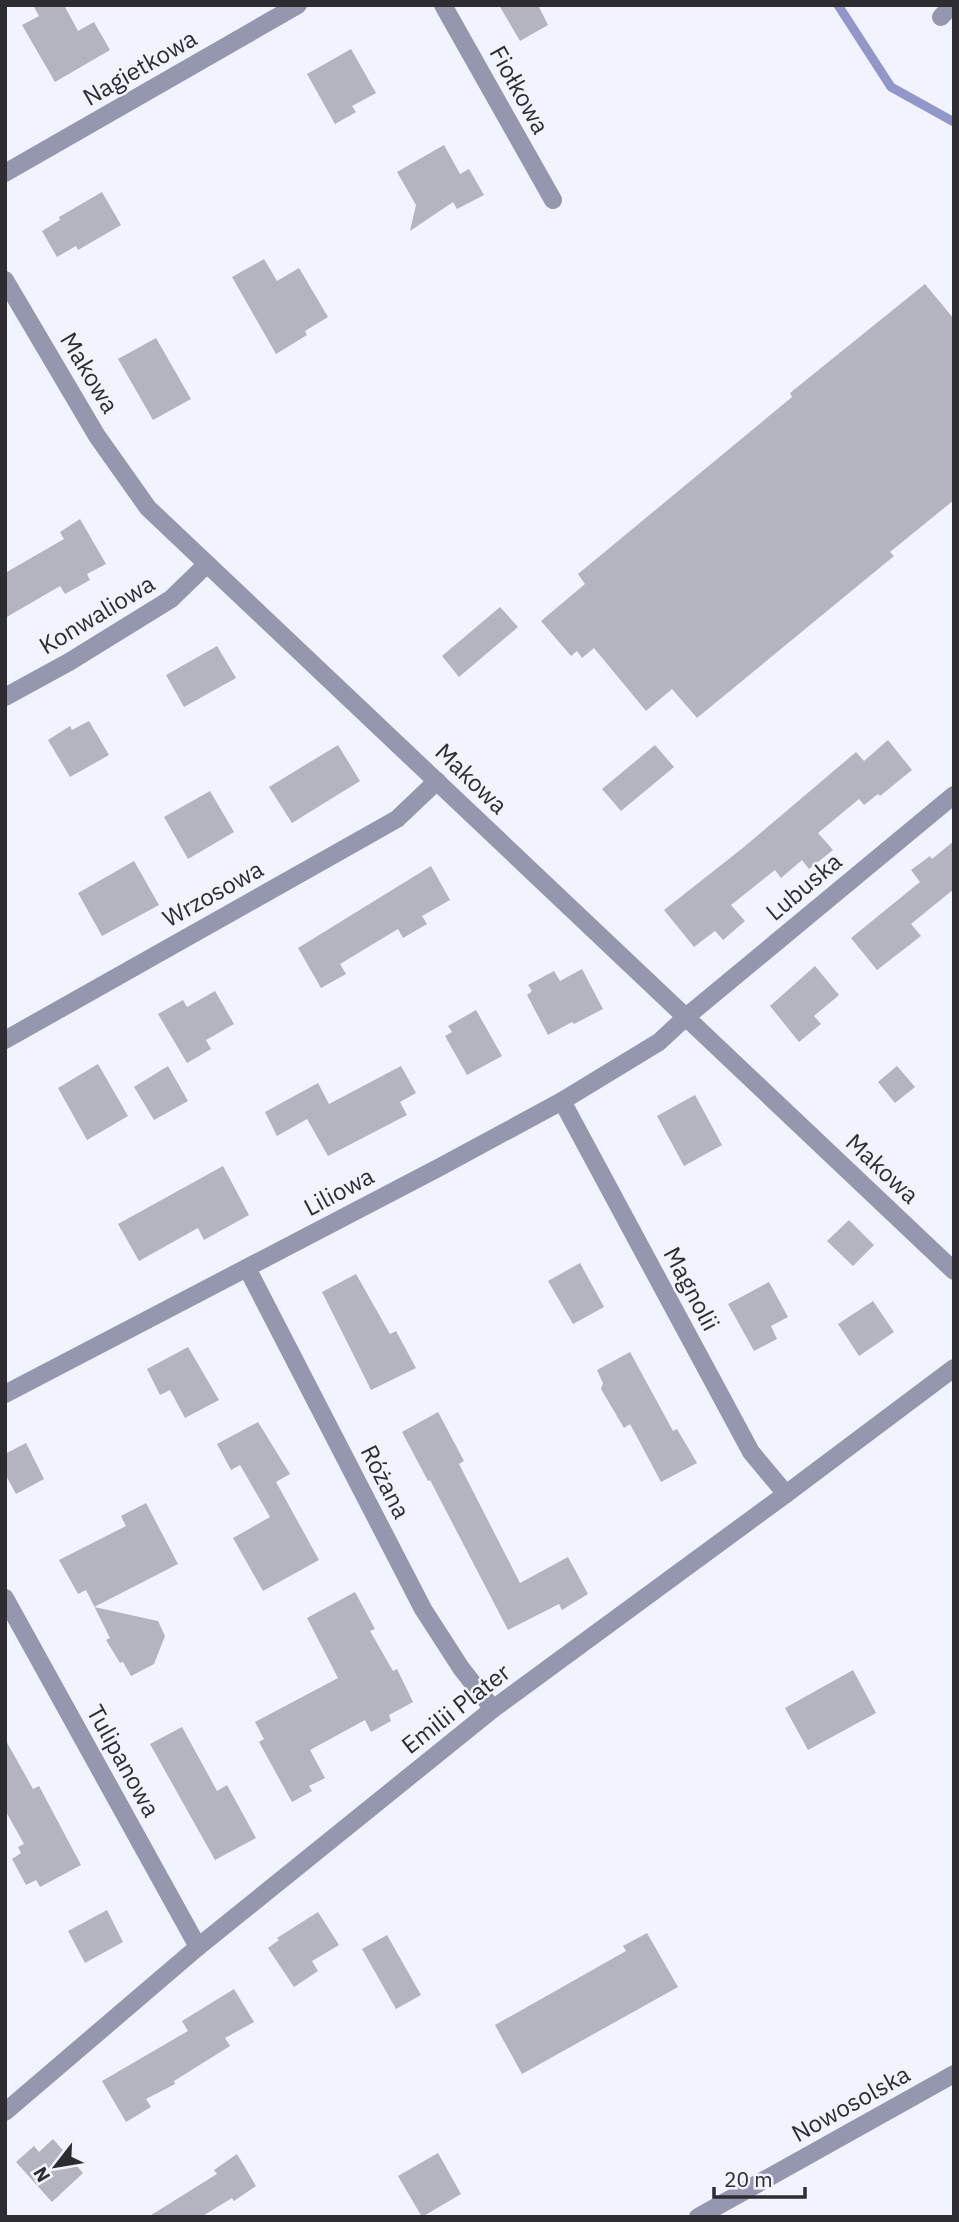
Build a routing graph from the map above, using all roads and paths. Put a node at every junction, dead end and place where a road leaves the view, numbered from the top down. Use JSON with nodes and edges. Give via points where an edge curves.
{"nodes":[{"id":1,"x":298,"y":5,"type":"edge"},
{"id":2,"x":443,"y":5,"type":"edge"},
{"id":3,"x":5,"y":173,"type":"edge"},
{"id":4,"x":553,"y":200,"type":"dead end"},
{"id":5,"x":5,"y":280,"type":"edge"},
{"id":6,"x":207,"y":564,"type":"junction"},
{"id":7,"x":5,"y":697,"type":"edge"},
{"id":8,"x":437,"y":780,"type":"junction"},
{"id":9,"x":954,"y":795,"type":"edge"},
{"id":10,"x":686,"y":1017,"type":"junction"},
{"id":11,"x":5,"y":1040,"type":"edge"},
{"id":12,"x":562,"y":1101,"type":"junction"},
{"id":13,"x":247,"y":1268,"type":"junction"},
{"id":14,"x":954,"y":1271,"type":"edge"},
{"id":15,"x":954,"y":1368,"type":"edge"},
{"id":16,"x":5,"y":1394,"type":"edge"},
{"id":17,"x":786,"y":1494,"type":"junction"},
{"id":18,"x":5,"y":1598,"type":"edge"},
{"id":19,"x":493,"y":1709,"type":"junction"},
{"id":20,"x":198,"y":1947,"type":"junction"},
{"id":21,"x":954,"y":2074,"type":"edge"},
{"id":22,"x":5,"y":2112,"type":"edge"},
{"id":23,"x":698,"y":2217,"type":"edge"}],
"edges":[{"from":1,"to":3,"type":"street","name":"Nagietkowa"},
{"from":2,"to":4,"type":"street","name":"Fiołkowa"},
{"from":5,"to":6,"type":"street","name":"Makowa","via":[[97,436],[148,508]]},
{"from":6,"to":7,"type":"street","name":"Konwaliowa","via":[[171,600]]},
{"from":6,"to":8,"type":"street","name":"Makowa"},
{"from":8,"to":10,"type":"street","name":"Makowa"},
{"from":8,"to":11,"type":"street","name":"Wrzosowa","via":[[397,818]]},
{"from":9,"to":10,"type":"street","name":"Lubuska"},
{"from":10,"to":12,"type":"street","name":"Liliowa","via":[[659,1042]]},
{"from":10,"to":14,"type":"street","name":"Makowa"},
{"from":12,"to":13,"type":"street","name":"Liliowa"},
{"from":12,"to":17,"type":"street","name":"Magnolii","via":[[751,1452]]},
{"from":13,"to":16,"type":"street","name":"Liliowa"},
{"from":13,"to":19,"type":"street","name":"Różana","via":[[423,1609]]},
{"from":15,"to":17,"type":"street","name":"Emilii Plater"},
{"from":17,"to":19,"type":"street","name":"Emilii Plater"},
{"from":18,"to":20,"type":"street","name":"Tulipanowa"},
{"from":19,"to":20,"type":"street","name":"Emilii Plater"},
{"from":20,"to":22,"type":"street","name":"Emilii Plater"},
{"from":21,"to":23,"type":"street","name":"Nowosolska"}]}
